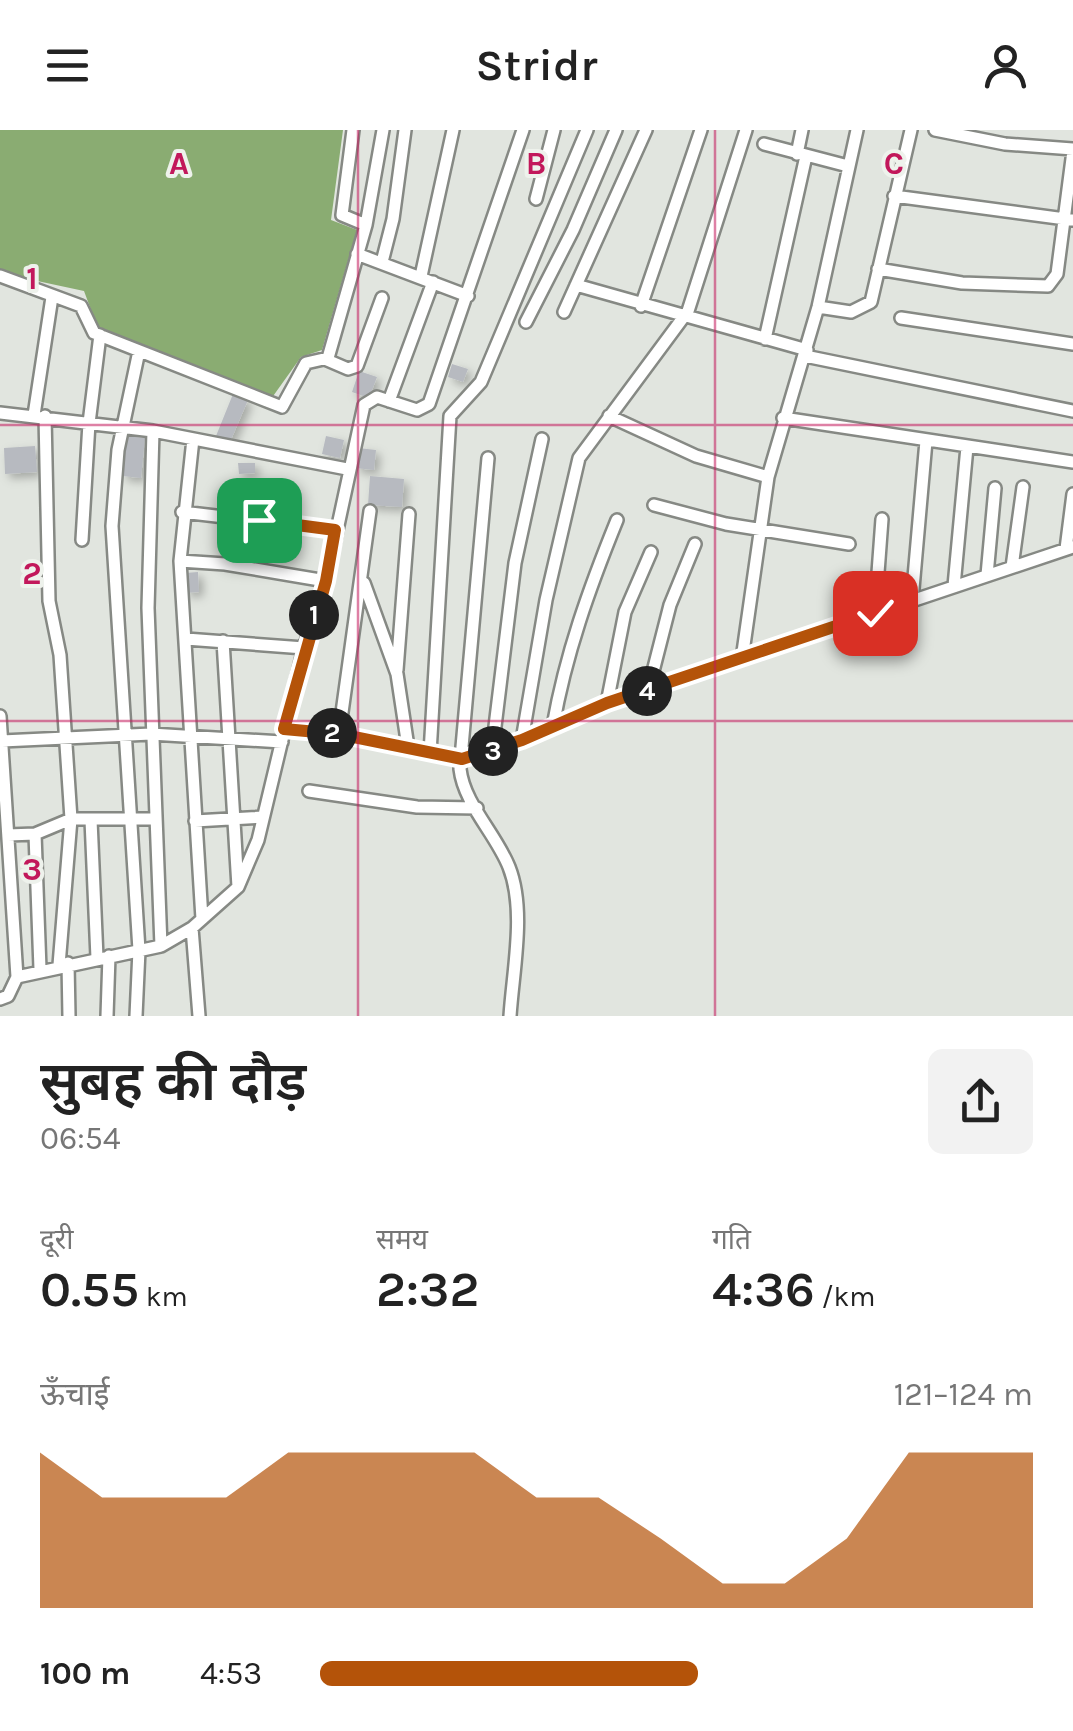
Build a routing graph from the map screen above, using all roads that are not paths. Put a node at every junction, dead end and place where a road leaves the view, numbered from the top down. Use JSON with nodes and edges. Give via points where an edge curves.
{"nodes":[{"id":1,"x":353,"y":130,"type":"edge"},
{"id":2,"x":383,"y":130,"type":"edge"},
{"id":3,"x":406,"y":130,"type":"edge"},
{"id":4,"x":454,"y":130,"type":"edge"},
{"id":5,"x":523,"y":130,"type":"edge"},
{"id":6,"x":554,"y":130,"type":"edge"},
{"id":7,"x":587,"y":130,"type":"edge"},
{"id":8,"x":616,"y":130,"type":"edge"},
{"id":9,"x":646,"y":130,"type":"edge"},
{"id":10,"x":701,"y":130,"type":"edge"},
{"id":11,"x":746,"y":130,"type":"edge"},
{"id":12,"x":802,"y":130,"type":"edge"},
{"id":13,"x":857,"y":130,"type":"edge"},
{"id":14,"x":911,"y":130,"type":"edge"},
{"id":15,"x":935,"y":130,"type":"edge"},
{"id":16,"x":1007,"y":130,"type":"edge"},
{"id":17,"x":1042,"y":130,"type":"edge"},
{"id":18,"x":764,"y":144,"type":"dead end"},
{"id":19,"x":1005,"y":144,"type":"junction"},
{"id":20,"x":1041,"y":147,"type":"junction"},
{"id":21,"x":1073,"y":150,"type":"edge"},
{"id":22,"x":802,"y":155,"type":"junction"},
{"id":23,"x":848,"y":166,"type":"junction"},
{"id":24,"x":894,"y":196,"type":"junction"},
{"id":25,"x":536,"y":199,"type":"dead end"},
{"id":26,"x":1067,"y":219,"type":"edge"},
{"id":27,"x":366,"y":225,"type":"junction"},
{"id":28,"x":358,"y":254,"type":"junction"},
{"id":29,"x":382,"y":262,"type":"junction"},
{"id":30,"x":878,"y":269,"type":"junction"},
{"id":31,"x":0,"y":276,"type":"edge"},
{"id":32,"x":427,"y":279,"type":"junction"},
{"id":33,"x":576,"y":284,"type":"junction"},
{"id":34,"x":52,"y":296,"type":"junction"},
{"id":35,"x":468,"y":296,"type":"junction"},
{"id":36,"x":382,"y":298,"type":"dead end"},
{"id":37,"x":640,"y":306,"type":"junction"},
{"id":38,"x":818,"y":307,"type":"junction"},
{"id":39,"x":564,"y":312,"type":"dead end"},
{"id":40,"x":684,"y":318,"type":"junction"},
{"id":41,"x":901,"y":318,"type":"dead end"},
{"id":42,"x":526,"y":322,"type":"dead end"},
{"id":43,"x":100,"y":335,"type":"junction"},
{"id":44,"x":765,"y":339,"type":"junction"},
{"id":45,"x":1073,"y":344,"type":"edge"},
{"id":46,"x":139,"y":351,"type":"junction"},
{"id":47,"x":806,"y":353,"type":"junction"},
{"id":48,"x":327,"y":360,"type":"junction"},
{"id":49,"x":389,"y":401,"type":"junction"},
{"id":50,"x":1073,"y":411,"type":"edge"},
{"id":51,"x":0,"y":413,"type":"edge"},
{"id":52,"x":40,"y":415,"type":"junction"},
{"id":53,"x":609,"y":416,"type":"junction"},
{"id":54,"x":782,"y":418,"type":"junction"},
{"id":55,"x":88,"y":423,"type":"junction"},
{"id":56,"x":124,"y":427,"type":"junction"},
{"id":57,"x":153,"y":431,"type":"junction"},
{"id":58,"x":193,"y":439,"type":"junction"},
{"id":59,"x":542,"y":439,"type":"dead end"},
{"id":60,"x":926,"y":441,"type":"junction"},
{"id":61,"x":966,"y":447,"type":"junction"},
{"id":62,"x":488,"y":458,"type":"dead end"},
{"id":63,"x":1073,"y":462,"type":"edge"},
{"id":64,"x":346,"y":468,"type":"junction"},
{"id":65,"x":768,"y":478,"type":"junction"},
{"id":66,"x":1023,"y":487,"type":"dead end"},
{"id":67,"x":996,"y":488,"type":"dead end"},
{"id":68,"x":1073,"y":494,"type":"edge"},
{"id":69,"x":654,"y":505,"type":"dead end"},
{"id":70,"x":370,"y":510,"type":"dead end"},
{"id":71,"x":182,"y":512,"type":"junction"},
{"id":72,"x":409,"y":514,"type":"dead end"},
{"id":73,"x":882,"y":519,"type":"dead end"},
{"id":74,"x":617,"y":520,"type":"dead end"},
{"id":75,"x":335,"y":530,"type":"junction"},
{"id":76,"x":757,"y":530,"type":"junction"},
{"id":77,"x":82,"y":540,"type":"dead end"},
{"id":78,"x":695,"y":544,"type":"dead end"},
{"id":79,"x":849,"y":544,"type":"dead end"},
{"id":80,"x":1069,"y":548,"type":"edge"},
{"id":81,"x":650,"y":552,"type":"dead end"},
{"id":82,"x":180,"y":562,"type":"junction"},
{"id":83,"x":1012,"y":567,"type":"junction"},
{"id":84,"x":987,"y":575,"type":"junction"},
{"id":85,"x":363,"y":579,"type":"junction"},
{"id":86,"x":326,"y":581,"type":"junction"},
{"id":87,"x":954,"y":586,"type":"junction"},
{"id":88,"x":912,"y":600,"type":"junction"},
{"id":89,"x":875,"y":613,"type":"junction"},
{"id":90,"x":186,"y":639,"type":"junction"},
{"id":91,"x":222,"y":640,"type":"junction"},
{"id":92,"x":304,"y":648,"type":"junction"},
{"id":93,"x":742,"y":660,"type":"junction"},
{"id":94,"x":396,"y":674,"type":"junction"},
{"id":95,"x":648,"y":691,"type":"junction"},
{"id":96,"x":607,"y":703,"type":"junction"},
{"id":97,"x":0,"y":716,"type":"edge"},
{"id":98,"x":552,"y":726,"type":"junction"},
{"id":99,"x":122,"y":734,"type":"junction"},
{"id":100,"x":151,"y":734,"type":"junction"},
{"id":101,"x":339,"y":734,"type":"junction"},
{"id":102,"x":68,"y":736,"type":"junction"},
{"id":103,"x":189,"y":736,"type":"junction"},
{"id":104,"x":283,"y":736,"type":"junction"},
{"id":105,"x":228,"y":738,"type":"junction"},
{"id":106,"x":522,"y":740,"type":"junction"},
{"id":107,"x":2,"y":741,"type":"edge"},
{"id":108,"x":408,"y":747,"type":"junction"},
{"id":109,"x":492,"y":751,"type":"junction"},
{"id":110,"x":430,"y":753,"type":"junction"},
{"id":111,"x":462,"y":759,"type":"junction"},
{"id":112,"x":308,"y":790,"type":"dead end"},
{"id":113,"x":476,"y":808,"type":"junction"},
{"id":114,"x":263,"y":817,"type":"junction"},
{"id":115,"x":71,"y":818,"type":"junction"},
{"id":116,"x":233,"y":818,"type":"junction"},
{"id":117,"x":130,"y":819,"type":"junction"},
{"id":118,"x":91,"y":820,"type":"junction"},
{"id":119,"x":155,"y":820,"type":"junction"},
{"id":120,"x":195,"y":820,"type":"junction"},
{"id":121,"x":35,"y":834,"type":"junction"},
{"id":122,"x":8,"y":835,"type":"junction"},
{"id":123,"x":238,"y":888,"type":"junction"},
{"id":124,"x":197,"y":924,"type":"junction"},
{"id":125,"x":161,"y":946,"type":"junction"},
{"id":126,"x":140,"y":950,"type":"junction"},
{"id":127,"x":103,"y":957,"type":"junction"},
{"id":128,"x":64,"y":964,"type":"junction"},
{"id":129,"x":40,"y":969,"type":"junction"},
{"id":130,"x":17,"y":977,"type":"junction"},
{"id":131,"x":0,"y":998,"type":"edge"},
{"id":132,"x":69,"y":1016,"type":"edge"},
{"id":133,"x":107,"y":1016,"type":"edge"},
{"id":134,"x":136,"y":1016,"type":"edge"},
{"id":135,"x":199,"y":1016,"type":"edge"},
{"id":136,"x":510,"y":1016,"type":"edge"}],
"edges":[{"from":1,"to":27,"type":"street","via":[[341,210]]},
{"from":2,"to":27,"type":"street"},
{"from":3,"to":29,"type":"street"},
{"from":4,"to":32,"type":"street"},
{"from":5,"to":35,"type":"street"},
{"from":6,"to":25,"type":"street"},
{"from":7,"to":110,"type":"street","via":[[481,382],[450,416]]},
{"from":8,"to":42,"type":"street"},
{"from":9,"to":33,"type":"street"},
{"from":10,"to":37,"type":"street"},
{"from":11,"to":40,"type":"street"},
{"from":12,"to":22,"type":"street"},
{"from":13,"to":23,"type":"street"},
{"from":14,"to":24,"type":"street"},
{"from":15,"to":19,"type":"street"},
{"from":16,"to":19,"type":"street"},
{"from":17,"to":20,"type":"street"},
{"from":18,"to":22,"type":"street"},
{"from":19,"to":20,"type":"street"},
{"from":20,"to":21,"type":"street"},
{"from":21,"to":26,"type":"street"},
{"from":22,"to":23,"type":"street"},
{"from":22,"to":44,"type":"street"},
{"from":23,"to":38,"type":"street"},
{"from":24,"to":26,"type":"street"},
{"from":24,"to":30,"type":"street"},
{"from":26,"to":30,"type":"street","via":[[1057,274],[1048,286],[977,284]]},
{"from":27,"to":28,"type":"street"},
{"from":28,"to":29,"type":"street"},
{"from":28,"to":48,"type":"street"},
{"from":29,"to":32,"type":"street"},
{"from":30,"to":38,"type":"street","via":[[866,308]]},
{"from":31,"to":34,"type":"street"},
{"from":32,"to":35,"type":"street"},
{"from":32,"to":49,"type":"street"},
{"from":33,"to":37,"type":"street"},
{"from":33,"to":39,"type":"street"},
{"from":34,"to":43,"type":"street","via":[[81,306],[89,328]]},
{"from":34,"to":52,"type":"street"},
{"from":35,"to":49,"type":"street","via":[[426,408]]},
{"from":36,"to":48,"type":"street","via":[[358,366]]},
{"from":37,"to":40,"type":"street"},
{"from":38,"to":47,"type":"street"},
{"from":40,"to":44,"type":"street"},
{"from":40,"to":53,"type":"street"},
{"from":41,"to":45,"type":"street"},
{"from":43,"to":46,"type":"street"},
{"from":43,"to":55,"type":"street"},
{"from":44,"to":47,"type":"street"},
{"from":46,"to":48,"type":"street","via":[[279,408],[306,362]]},
{"from":46,"to":56,"type":"street"},
{"from":47,"to":50,"type":"street"},
{"from":47,"to":54,"type":"street"},
{"from":49,"to":64,"type":"street","via":[[374,397],[364,405]]},
{"from":51,"to":52,"type":"street"},
{"from":52,"to":55,"type":"street"},
{"from":52,"to":102,"type":"street","via":[[49,602]]},
{"from":53,"to":65,"type":"street","via":[[696,456]]},
{"from":53,"to":106,"type":"street","via":[[576,472]]},
{"from":54,"to":60,"type":"street"},
{"from":54,"to":65,"type":"street"},
{"from":55,"to":56,"type":"street"},
{"from":55,"to":77,"type":"street"},
{"from":56,"to":57,"type":"street"},
{"from":56,"to":99,"type":"street","via":[[112,526]]},
{"from":57,"to":58,"type":"street"},
{"from":57,"to":100,"type":"street"},
{"from":58,"to":64,"type":"street"},
{"from":58,"to":71,"type":"street"},
{"from":59,"to":109,"type":"street","via":[[515,563]]},
{"from":60,"to":61,"type":"street"},
{"from":60,"to":88,"type":"street"},
{"from":61,"to":63,"type":"street"},
{"from":61,"to":87,"type":"street"},
{"from":62,"to":111,"type":"street"},
{"from":64,"to":75,"type":"street"},
{"from":65,"to":76,"type":"street"},
{"from":66,"to":83,"type":"street"},
{"from":67,"to":84,"type":"street"},
{"from":68,"to":80,"type":"street"},
{"from":69,"to":76,"type":"street"},
{"from":70,"to":85,"type":"street"},
{"from":71,"to":75,"type":"street"},
{"from":71,"to":82,"type":"street"},
{"from":72,"to":94,"type":"street"},
{"from":73,"to":89,"type":"street"},
{"from":74,"to":98,"type":"street","via":[[582,605]]},
{"from":75,"to":86,"type":"street"},
{"from":76,"to":79,"type":"street"},
{"from":76,"to":93,"type":"street"},
{"from":78,"to":95,"type":"street"},
{"from":80,"to":83,"type":"street"},
{"from":81,"to":96,"type":"street","via":[[625,612]]},
{"from":82,"to":86,"type":"street"},
{"from":82,"to":90,"type":"street"},
{"from":83,"to":84,"type":"street"},
{"from":84,"to":87,"type":"street"},
{"from":85,"to":94,"type":"street"},
{"from":85,"to":101,"type":"street"},
{"from":86,"to":92,"type":"street"},
{"from":87,"to":88,"type":"street"},
{"from":88,"to":89,"type":"street"},
{"from":89,"to":93,"type":"street"},
{"from":90,"to":91,"type":"street"},
{"from":90,"to":103,"type":"street"},
{"from":91,"to":92,"type":"street"},
{"from":91,"to":105,"type":"street"},
{"from":92,"to":104,"type":"street"},
{"from":93,"to":95,"type":"street"},
{"from":94,"to":108,"type":"street"},
{"from":95,"to":96,"type":"street"},
{"from":96,"to":98,"type":"street"},
{"from":97,"to":107,"type":"street"},
{"from":98,"to":106,"type":"street"},
{"from":99,"to":100,"type":"street"},
{"from":99,"to":102,"type":"street"},
{"from":99,"to":117,"type":"street"},
{"from":100,"to":103,"type":"street"},
{"from":100,"to":119,"type":"street"},
{"from":101,"to":104,"type":"street"},
{"from":101,"to":108,"type":"street"},
{"from":102,"to":107,"type":"street"},
{"from":102,"to":115,"type":"street"},
{"from":103,"to":105,"type":"street"},
{"from":103,"to":120,"type":"street"},
{"from":104,"to":105,"type":"street"},
{"from":104,"to":114,"type":"street"},
{"from":105,"to":116,"type":"street"},
{"from":106,"to":109,"type":"street"},
{"from":107,"to":122,"type":"street"},
{"from":108,"to":110,"type":"street"},
{"from":109,"to":111,"type":"street"},
{"from":110,"to":111,"type":"street"},
{"from":111,"to":113,"type":"street","via":[[464,788]]},
{"from":112,"to":113,"type":"street","via":[[418,807]]},
{"from":113,"to":136,"type":"street","via":[[512,876]]},
{"from":114,"to":116,"type":"street"},
{"from":114,"to":123,"type":"street"},
{"from":115,"to":118,"type":"street"},
{"from":115,"to":121,"type":"street"},
{"from":115,"to":128,"type":"street"},
{"from":116,"to":120,"type":"street"},
{"from":116,"to":123,"type":"street"},
{"from":117,"to":118,"type":"street"},
{"from":117,"to":119,"type":"street"},
{"from":117,"to":126,"type":"street"},
{"from":118,"to":127,"type":"street"},
{"from":119,"to":125,"type":"street"},
{"from":120,"to":124,"type":"street"},
{"from":121,"to":122,"type":"street"},
{"from":121,"to":129,"type":"street"},
{"from":122,"to":130,"type":"street"},
{"from":123,"to":124,"type":"street"},
{"from":124,"to":125,"type":"street"},
{"from":124,"to":135,"type":"street"},
{"from":125,"to":126,"type":"street"},
{"from":126,"to":127,"type":"street"},
{"from":126,"to":134,"type":"street"},
{"from":127,"to":128,"type":"street"},
{"from":127,"to":133,"type":"street"},
{"from":128,"to":129,"type":"street"},
{"from":128,"to":132,"type":"street"},
{"from":129,"to":130,"type":"street"},
{"from":130,"to":131,"type":"street"}]}
